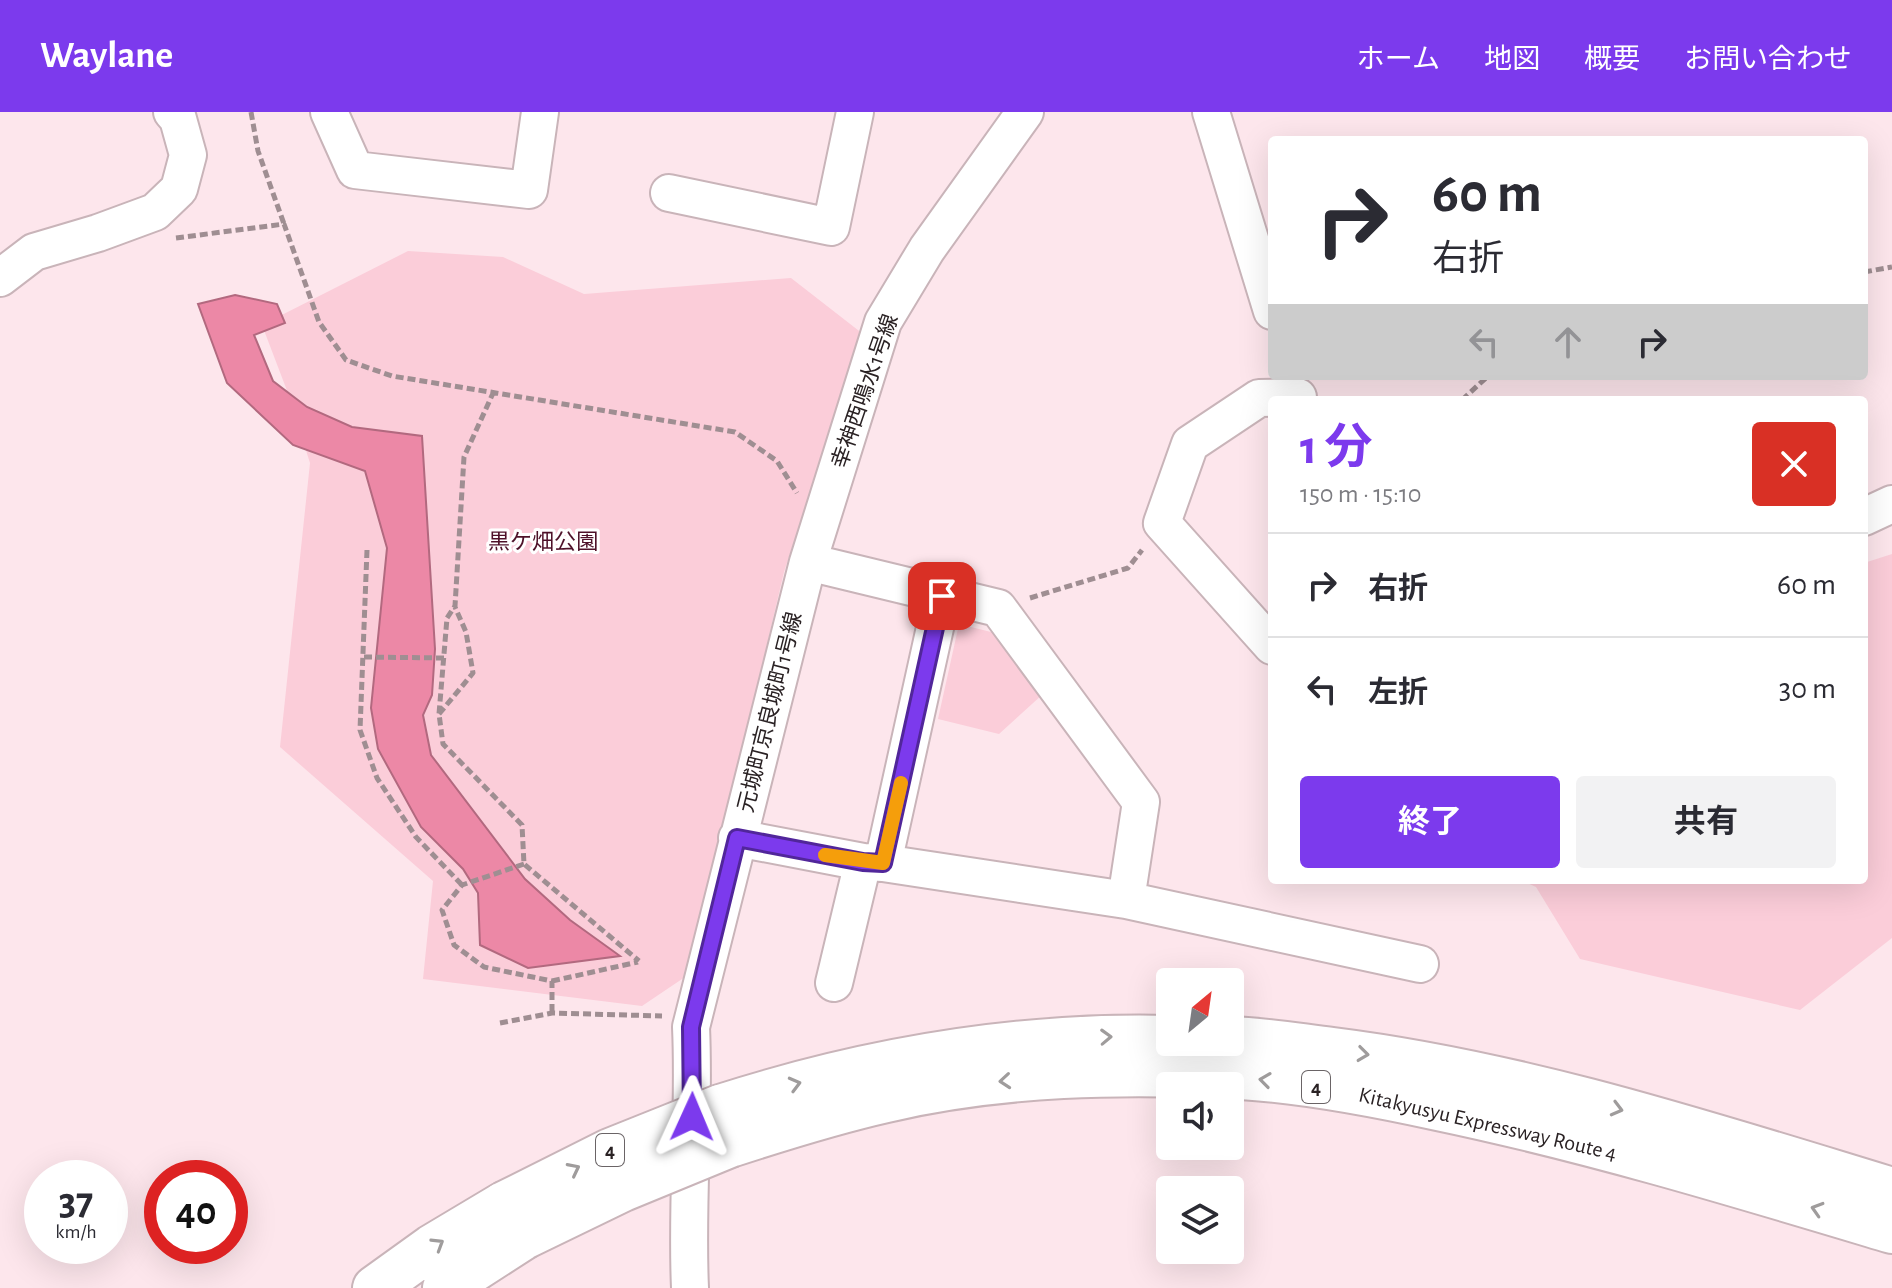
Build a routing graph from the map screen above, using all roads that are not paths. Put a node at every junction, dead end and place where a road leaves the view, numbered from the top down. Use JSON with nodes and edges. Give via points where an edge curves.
{"nodes":[{"id":1,"x":172,"y":112,"type":"edge"},
{"id":2,"x":329,"y":112,"type":"edge"},
{"id":3,"x":540,"y":112,"type":"edge"},
{"id":4,"x":855,"y":112,"type":"edge"},
{"id":5,"x":1025,"y":112,"type":"edge"},
{"id":6,"x":1211,"y":112,"type":"edge"},
{"id":7,"x":669,"y":193,"type":"dead end"},
{"id":8,"x":0,"y":278,"type":"edge"},
{"id":9,"x":1268,"y":298,"type":"edge"},
{"id":10,"x":1297,"y":391,"type":"edge"},
{"id":11,"x":1268,"y":396,"type":"edge"},
{"id":12,"x":1270,"y":396,"type":"edge"},
{"id":13,"x":1892,"y":504,"type":"edge"},
{"id":14,"x":1868,"y":515,"type":"edge"},
{"id":15,"x":808,"y":562,"type":"junction"},
{"id":16,"x":942,"y":596,"type":"junction"},
{"id":17,"x":1268,"y":642,"type":"edge"},
{"id":18,"x":737,"y":838,"type":"junction"},
{"id":19,"x":873,"y":862,"type":"junction"},
{"id":20,"x":1126,"y":900,"type":"junction"},
{"id":21,"x":1420,"y":964,"type":"dead end"},
{"id":22,"x":834,"y":983,"type":"dead end"},
{"id":23,"x":1156,"y":1038,"type":"edge"},
{"id":24,"x":1244,"y":1041,"type":"edge"},
{"id":25,"x":725,"y":1126,"type":"junction"},
{"id":26,"x":1892,"y":1190,"type":"edge"},
{"id":27,"x":514,"y":1220,"type":"junction"},
{"id":28,"x":1892,"y":1231,"type":"edge"},
{"id":29,"x":375,"y":1288,"type":"edge"},
{"id":30,"x":445,"y":1288,"type":"edge"},
{"id":31,"x":690,"y":1288,"type":"edge"}],
"edges":[{"from":1,"to":8,"type":"street","via":[[188,155],[179,189],[155,212],[34,252]]},
{"from":2,"to":3,"type":"street","via":[[355,170],[529,190]]},
{"from":4,"to":7,"type":"street","via":[[831,227]]},
{"from":5,"to":15,"type":"street","name":"幸神西鳴水1号線","via":[[927,249],[883,322]]},
{"from":6,"to":9,"type":"street"},
{"from":10,"to":12,"type":"street"},
{"from":11,"to":17,"type":"street","via":[[1190,444],[1162,523]]},
{"from":13,"to":14,"type":"street"},
{"from":15,"to":16,"type":"street"},
{"from":15,"to":18,"type":"street","name":"元城町京良城町1号線"},
{"from":16,"to":19,"type":"street"},
{"from":16,"to":20,"type":"street","via":[[998,608],[1141,802]]},
{"from":18,"to":19,"type":"street"},
{"from":18,"to":31,"type":"street","name":"元城町京良城町1号線","via":[[691,1027]]},
{"from":19,"to":20,"type":"street"},
{"from":19,"to":22,"type":"street"},
{"from":20,"to":21,"type":"street"},
{"from":25,"to":23,"type":"highway","name":"Kitakyusyu Expressway Route 4","number":"4","one_way":true,"via":[[790,1085],[881,1062],[994,1045]]},
{"from":24,"to":26,"type":"highway","name":"Kitakyusyu Expressway Route 4","number":"4","one_way":true,"via":[[1383,1056],[1518,1083]]},
{"from":25,"to":27,"type":"highway","name":"Kitakyusyu Expressway Route 4","number":"4","bridge":true,"via":[[610,1151]]},
{"from":28,"to":25,"type":"highway","name":"Kitakyusyu Expressway Route 4","number":"4","one_way":true,"via":[[1510,1123],[1377,1095],[1243,1077],[1112,1075],[1002,1081],[890,1099],[802,1121]]},
{"from":29,"to":27,"type":"highway","name":"Kitakyusyu Expressway Route 4","number":"4","one_way":true,"via":[[432,1247]]},
{"from":27,"to":30,"type":"highway","name":"Kitakyusyu Expressway Route 4","number":"4"}]}
